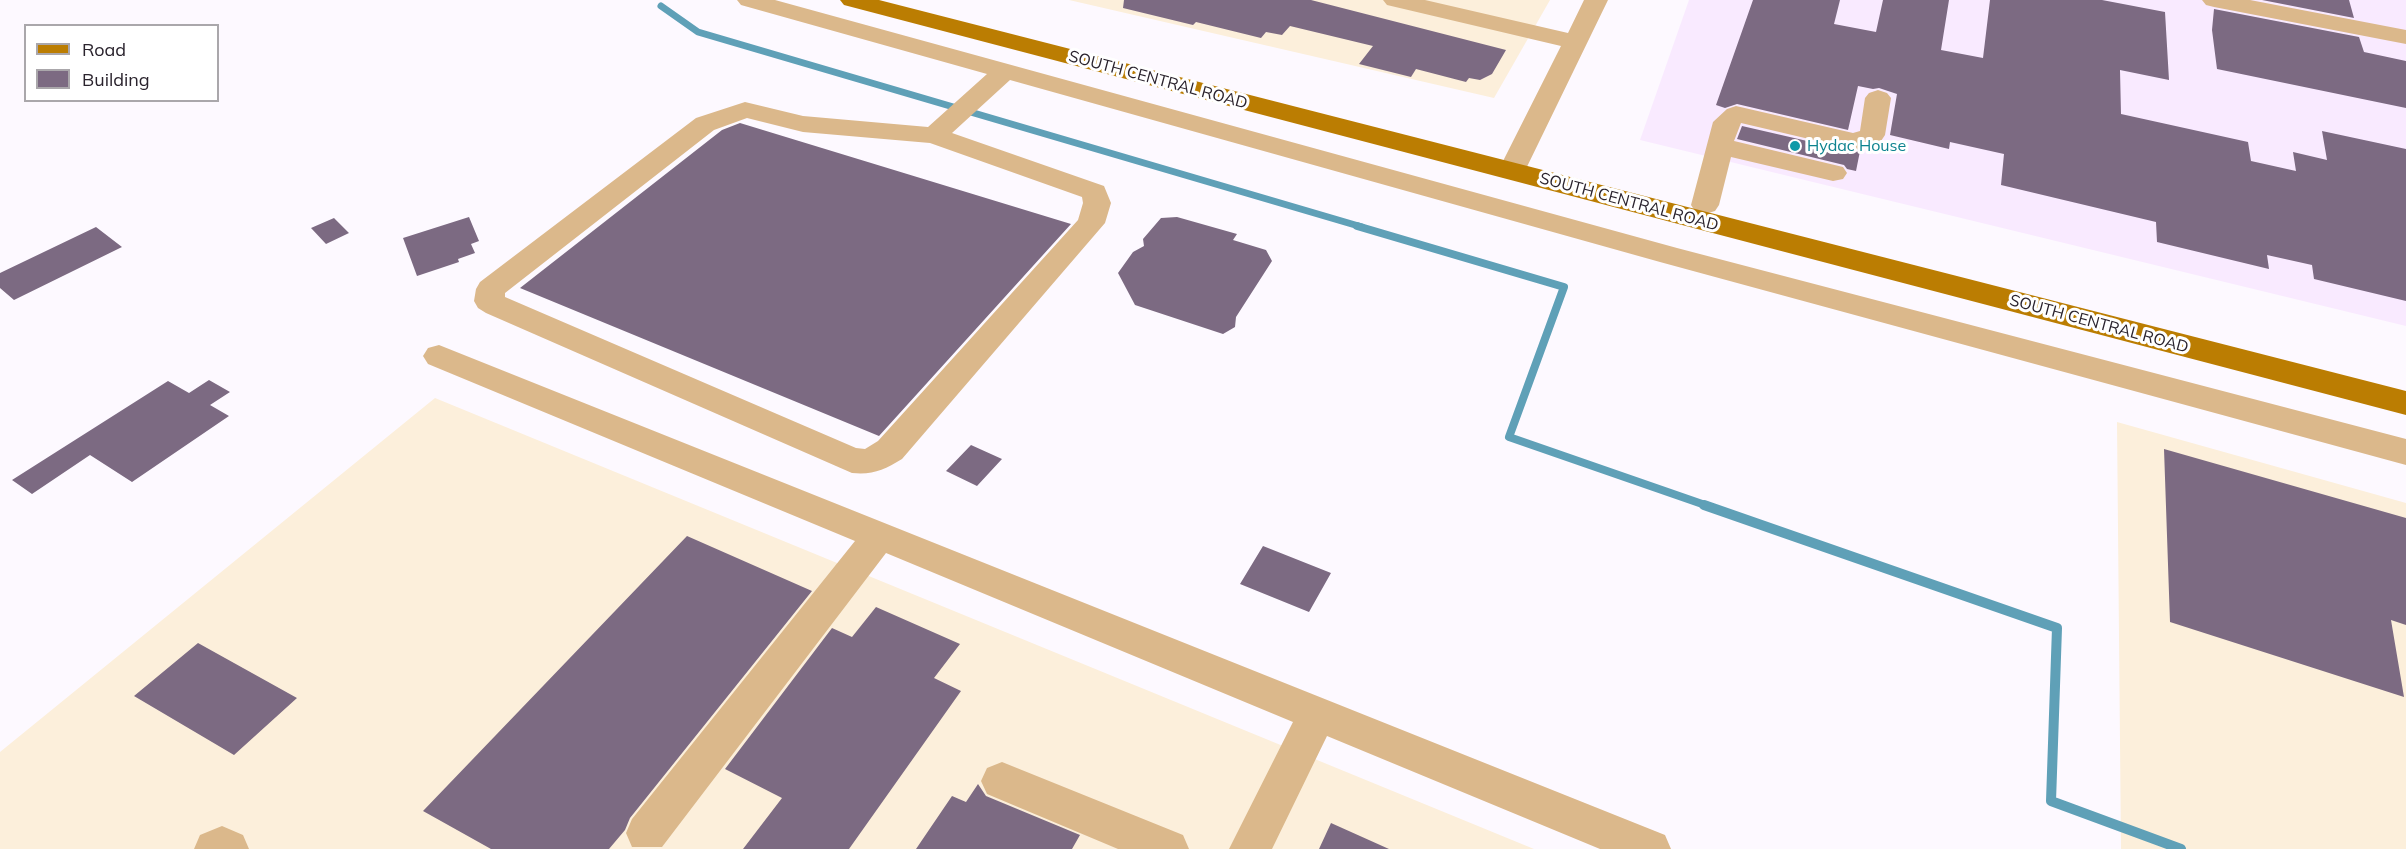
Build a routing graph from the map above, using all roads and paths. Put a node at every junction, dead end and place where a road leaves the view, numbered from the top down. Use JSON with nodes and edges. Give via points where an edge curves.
{"nodes":[{"id":1,"x":749,"y":0,"type":"edge"},
{"id":2,"x":852,"y":0,"type":"edge"},
{"id":3,"x":907,"y":0,"type":"edge"},
{"id":4,"x":1395,"y":0,"type":"edge"},
{"id":5,"x":1596,"y":0,"type":"edge"},
{"id":6,"x":2214,"y":0,"type":"edge"},
{"id":7,"x":2406,"y":37,"type":"edge"},
{"id":8,"x":1574,"y":42,"type":"junction"},
{"id":9,"x":1005,"y":71,"type":"junction"},
{"id":10,"x":1878,"y":98,"type":"dead end"},
{"id":11,"x":934,"y":135,"type":"junction"},
{"id":12,"x":1720,"y":146,"type":"junction"},
{"id":13,"x":1516,"y":164,"type":"junction"},
{"id":14,"x":1833,"y":173,"type":"dead end"},
{"id":15,"x":1705,"y":205,"type":"junction"},
{"id":16,"x":440,"y":356,"type":"dead end"},
{"id":17,"x":2406,"y":386,"type":"edge"},
{"id":18,"x":2406,"y":403,"type":"edge"},
{"id":19,"x":2406,"y":452,"type":"edge"},
{"id":20,"x":879,"y":536,"type":"junction"},
{"id":21,"x":1317,"y":714,"type":"junction"},
{"id":22,"x":1002,"y":781,"type":"dead end"},
{"id":23,"x":647,"y":834,"type":"dead end"},
{"id":24,"x":215,"y":849,"type":"edge"},
{"id":25,"x":228,"y":849,"type":"edge"},
{"id":26,"x":1168,"y":849,"type":"edge"},
{"id":27,"x":1250,"y":849,"type":"edge"},
{"id":28,"x":1650,"y":849,"type":"edge"}],
"edges":[{"from":1,"to":9,"type":"street"},
{"from":2,"to":13,"type":"main road","name":"SOUTH CENTRAL ROAD"},
{"from":3,"to":13,"type":"main road","name":"SOUTH CENTRAL ROAD"},
{"from":4,"to":8,"type":"street"},
{"from":5,"to":8,"type":"street"},
{"from":6,"to":7,"type":"street"},
{"from":8,"to":13,"type":"street"},
{"from":9,"to":11,"type":"street"},
{"from":9,"to":19,"type":"street"},
{"from":10,"to":12,"type":"street","via":[[1872,135],[1865,140],[1856,142],[1736,114],[1726,122]]},
{"from":11,"to":11,"type":"street","via":[[1094,192],[1097,203],[1091,223],[890,450],[870,462],[852,460],[489,301],[491,289],[705,124],[724,116],[746,110],[803,124]]},
{"from":12,"to":14,"type":"street"},
{"from":12,"to":15,"type":"street"},
{"from":13,"to":15,"type":"main road","name":"SOUTH CENTRAL ROAD"},
{"from":13,"to":18,"type":"main road","name":"SOUTH CENTRAL ROAD"},
{"from":15,"to":17,"type":"main road","name":"SOUTH CENTRAL ROAD"},
{"from":16,"to":20,"type":"street"},
{"from":20,"to":21,"type":"street"},
{"from":20,"to":23,"type":"street"},
{"from":21,"to":27,"type":"street"},
{"from":21,"to":28,"type":"street"},
{"from":22,"to":26,"type":"street"},
{"from":24,"to":25,"type":"street"}]}
